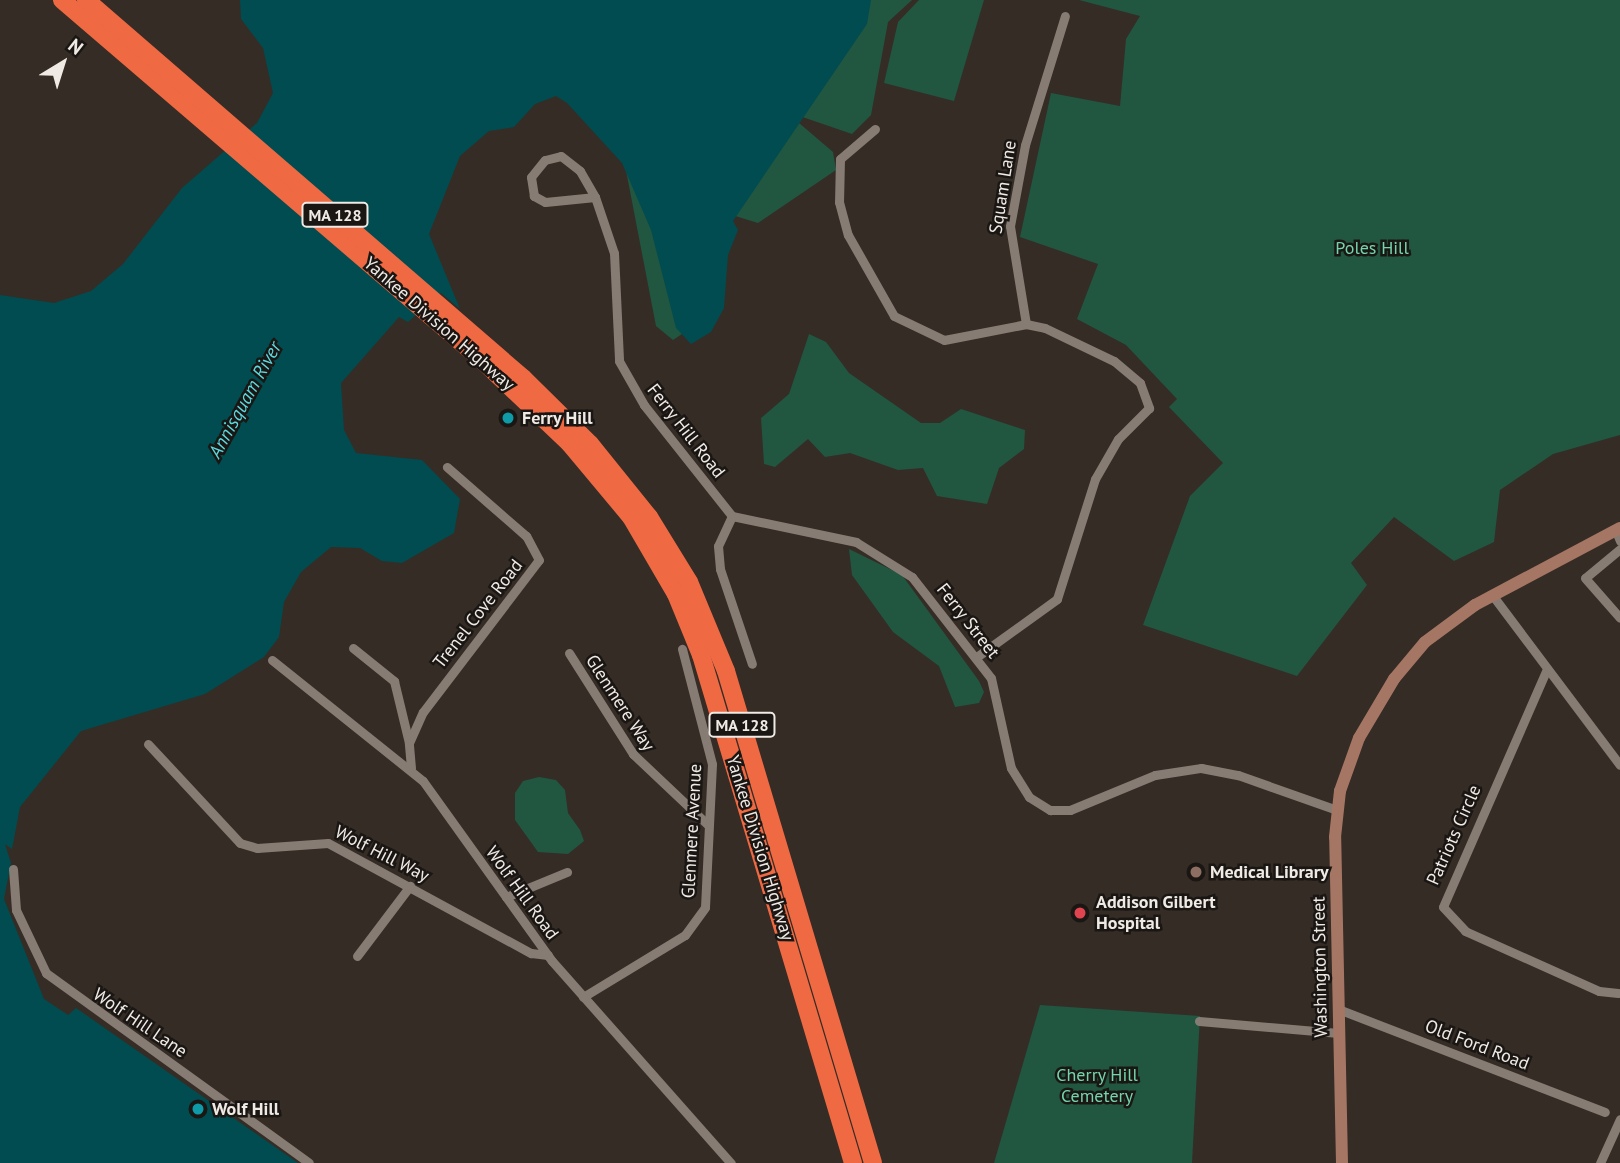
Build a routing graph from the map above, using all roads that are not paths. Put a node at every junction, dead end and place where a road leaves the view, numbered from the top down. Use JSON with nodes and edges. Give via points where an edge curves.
{"nodes":[{"id":1,"x":62,"y":0,"type":"edge"},
{"id":2,"x":86,"y":0,"type":"edge"},
{"id":3,"x":1065,"y":16,"type":"dead end"},
{"id":4,"x":172,"y":85,"type":"junction"},
{"id":5,"x":876,"y":129,"type":"dead end"},
{"id":6,"x":595,"y":197,"type":"junction"},
{"id":7,"x":1026,"y":324,"type":"junction"},
{"id":8,"x":489,"y":356,"type":"junction"},
{"id":9,"x":447,"y":467,"type":"dead end"},
{"id":10,"x":732,"y":516,"type":"junction"},
{"id":11,"x":1618,"y":531,"type":"edge"},
{"id":12,"x":1620,"y":549,"type":"edge"},
{"id":13,"x":1493,"y":596,"type":"junction"},
{"id":14,"x":1620,"y":618,"type":"edge"},
{"id":15,"x":353,"y":648,"type":"dead end"},
{"id":16,"x":682,"y":649,"type":"dead end"},
{"id":17,"x":569,"y":653,"type":"dead end"},
{"id":18,"x":978,"y":656,"type":"junction"},
{"id":19,"x":272,"y":660,"type":"dead end"},
{"id":20,"x":752,"y":664,"type":"dead end"},
{"id":21,"x":1546,"y":671,"type":"junction"},
{"id":22,"x":409,"y":743,"type":"junction"},
{"id":23,"x":148,"y":744,"type":"dead end"},
{"id":24,"x":1620,"y":765,"type":"edge"},
{"id":25,"x":411,"y":768,"type":"junction"},
{"id":26,"x":1337,"y":810,"type":"junction"},
{"id":27,"x":708,"y":825,"type":"junction"},
{"id":28,"x":13,"y":869,"type":"dead end"},
{"id":29,"x":566,"y":872,"type":"dead end"},
{"id":30,"x":410,"y":886,"type":"junction"},
{"id":31,"x":506,"y":897,"type":"junction"},
{"id":32,"x":548,"y":955,"type":"junction"},
{"id":33,"x":358,"y":956,"type":"dead end"},
{"id":34,"x":1619,"y":994,"type":"edge"},
{"id":35,"x":583,"y":997,"type":"junction"},
{"id":36,"x":1338,"y":1009,"type":"junction"},
{"id":37,"x":1199,"y":1021,"type":"dead end"},
{"id":38,"x":1338,"y":1033,"type":"junction"},
{"id":39,"x":1605,"y":1112,"type":"dead end"},
{"id":40,"x":1620,"y":1119,"type":"edge"},
{"id":41,"x":309,"y":1163,"type":"edge"},
{"id":42,"x":731,"y":1163,"type":"edge"},
{"id":43,"x":853,"y":1163,"type":"edge"},
{"id":44,"x":873,"y":1163,"type":"edge"},
{"id":45,"x":1342,"y":1163,"type":"edge"},
{"id":46,"x":1600,"y":1163,"type":"edge"}],
"edges":[{"from":1,"to":4,"type":"highway","name":"Yankee Division Highway","number":"MA 128"},
{"from":2,"to":4,"type":"highway","name":"Yankee Division Highway","number":"MA 128"},
{"from":3,"to":7,"type":"street","name":"Squam Lane","via":[[1022,155],[1010,226]]},
{"from":4,"to":8,"type":"highway","name":"Yankee Division Highway","number":"MA 128"},
{"from":5,"to":7,"type":"street","via":[[836,166],[844,224],[882,302],[904,324],[937,339]]},
{"from":6,"to":6,"type":"street","name":"Ferry Hill Road","via":[[545,202],[534,196],[531,177],[545,159],[561,156],[580,171]]},
{"from":6,"to":10,"type":"street","name":"Ferry Hill Road","via":[[614,253],[623,370]]},
{"from":7,"to":18,"type":"street","via":[[1107,356],[1140,383],[1149,408],[1118,439],[1095,479],[1057,599]]},
{"from":8,"to":43,"type":"highway","name":"Yankee Division Highway","number":"MA 128","via":[[596,473],[643,534],[677,594],[713,691]]},
{"from":8,"to":44,"type":"highway","name":"Yankee Division Highway","number":"MA 128","via":[[626,485],[705,617]]},
{"from":9,"to":22,"type":"street","name":"Trenel Cove Road","via":[[526,536],[539,560],[429,702]]},
{"from":10,"to":18,"type":"street","name":"Ferry Street","via":[[867,546],[912,577]]},
{"from":10,"to":20,"type":"street","via":[[718,546],[720,569]]},
{"from":11,"to":13,"type":"main road","name":"Washington Street"},
{"from":12,"to":14,"type":"street","via":[[1585,578]]},
{"from":13,"to":21,"type":"street"},
{"from":13,"to":26,"type":"main road","name":"Washington Street","via":[[1425,642],[1394,679],[1359,738]]},
{"from":15,"to":22,"type":"street","via":[[394,681]]},
{"from":16,"to":27,"type":"street","name":"Glenmere Avenue","via":[[711,752]]},
{"from":17,"to":27,"type":"street","name":"Glenmere Way","via":[[634,754]]},
{"from":18,"to":26,"type":"street","name":"Ferry Street","via":[[1003,709],[1019,786],[1050,810],[1079,808],[1154,775],[1201,768],[1238,775]]},
{"from":19,"to":25,"type":"street","name":"Wolf Hill Road"},
{"from":21,"to":24,"type":"street"},
{"from":21,"to":34,"type":"street","name":"Patriots Circle","via":[[1443,907],[1458,928],[1599,991]]},
{"from":22,"to":25,"type":"street"},
{"from":23,"to":30,"type":"street","name":"Wolf Hill Way","via":[[240,843],[257,848],[322,841]]},
{"from":25,"to":31,"type":"street","name":"Wolf Hill Road"},
{"from":26,"to":36,"type":"main road","name":"Washington Street"},
{"from":27,"to":35,"type":"street","name":"Glenmere Avenue","via":[[708,893],[698,921],[666,948]]},
{"from":28,"to":41,"type":"street","name":"Wolf Hill Lane","via":[[16,910],[46,973]]},
{"from":29,"to":31,"type":"street"},
{"from":30,"to":32,"type":"street","name":"Wolf Hill Way","via":[[531,953]]},
{"from":30,"to":33,"type":"street"},
{"from":31,"to":32,"type":"street","name":"Wolf Hill Road"},
{"from":32,"to":35,"type":"street","name":"Wolf Hill Road"},
{"from":35,"to":42,"type":"street","name":"Wolf Hill Road"},
{"from":36,"to":38,"type":"main road","name":"Washington Street"},
{"from":36,"to":39,"type":"street","name":"Old Ford Road"},
{"from":37,"to":38,"type":"street"},
{"from":38,"to":45,"type":"main road","name":"Washington Street"},
{"from":40,"to":46,"type":"street"}]}
